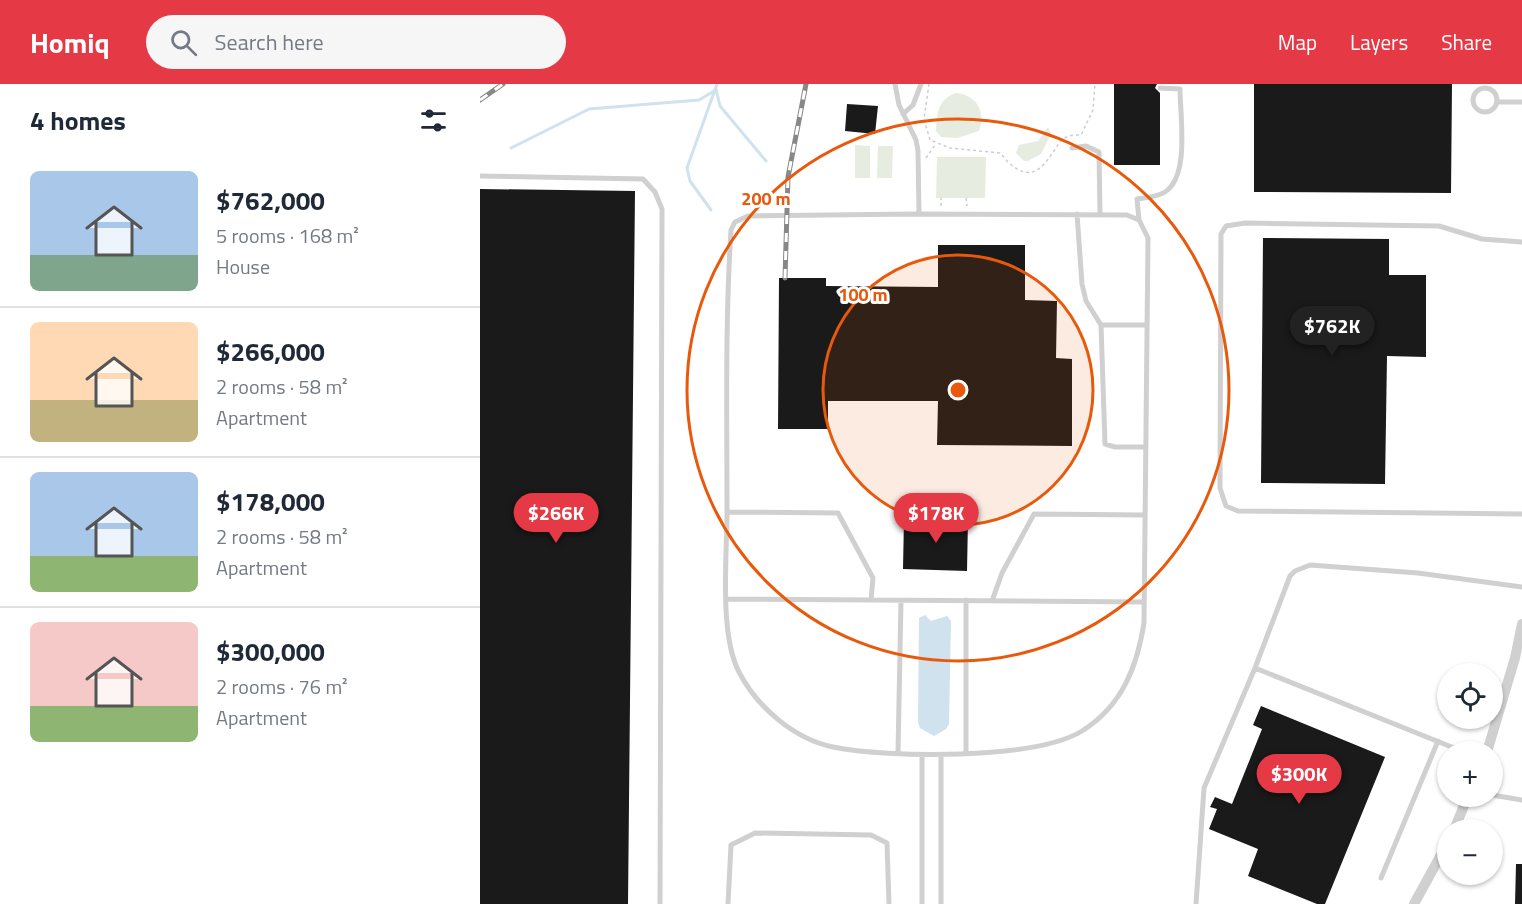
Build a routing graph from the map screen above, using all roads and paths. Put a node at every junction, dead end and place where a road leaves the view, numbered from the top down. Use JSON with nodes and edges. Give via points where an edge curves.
{"nodes":[{"id":1,"x":895,"y":84,"type":"edge"},
{"id":2,"x":921,"y":84,"type":"edge"},
{"id":3,"x":929,"y":84,"type":"edge"},
{"id":4,"x":1095,"y":84,"type":"edge"},
{"id":5,"x":1160,"y":88,"type":"dead end"},
{"id":6,"x":1498,"y":102,"type":"junction"},
{"id":7,"x":1522,"y":102,"type":"edge"},
{"id":8,"x":903,"y":114,"type":"junction"},
{"id":9,"x":936,"y":144,"type":"junction"},
{"id":10,"x":1072,"y":148,"type":"dead end"},
{"id":11,"x":925,"y":160,"type":"dead end"},
{"id":12,"x":480,"y":176,"type":"edge"},
{"id":13,"x":941,"y":198,"type":"dead end"},
{"id":14,"x":966,"y":198,"type":"dead end"},
{"id":15,"x":932,"y":206,"type":"dead end"},
{"id":16,"x":941,"y":207,"type":"junction"},
{"id":17,"x":949,"y":207,"type":"dead end"},
{"id":18,"x":958,"y":207,"type":"dead end"},
{"id":19,"x":918,"y":214,"type":"junction"},
{"id":20,"x":1077,"y":214,"type":"junction"},
{"id":21,"x":1100,"y":214,"type":"junction"},
{"id":22,"x":1139,"y":220,"type":"junction"},
{"id":23,"x":1522,"y":242,"type":"edge"},
{"id":24,"x":1101,"y":325,"type":"junction"},
{"id":25,"x":1146,"y":325,"type":"junction"},
{"id":26,"x":1145,"y":447,"type":"junction"},
{"id":27,"x":727,"y":512,"type":"junction"},
{"id":28,"x":1522,"y":514,"type":"edge"},
{"id":29,"x":1144,"y":515,"type":"junction"},
{"id":30,"x":1522,"y":587,"type":"edge"},
{"id":31,"x":727,"y":599,"type":"junction"},
{"id":32,"x":871,"y":600,"type":"junction"},
{"id":33,"x":901,"y":600,"type":"junction"},
{"id":34,"x":966,"y":600,"type":"junction"},
{"id":35,"x":992,"y":601,"type":"junction"},
{"id":36,"x":1144,"y":602,"type":"junction"},
{"id":37,"x":1522,"y":624,"type":"edge"},
{"id":38,"x":1255,"y":668,"type":"junction"},
{"id":39,"x":1438,"y":741,"type":"edge"},
{"id":40,"x":1490,"y":741,"type":"edge"},
{"id":41,"x":1437,"y":743,"type":"edge"},
{"id":42,"x":898,"y":753,"type":"junction"},
{"id":43,"x":966,"y":753,"type":"junction"},
{"id":44,"x":941,"y":754,"type":"junction"},
{"id":45,"x":922,"y":755,"type":"junction"},
{"id":46,"x":1503,"y":798,"type":"edge"},
{"id":47,"x":1522,"y":800,"type":"edge"},
{"id":48,"x":1437,"y":862,"type":"edge"},
{"id":49,"x":1381,"y":878,"type":"dead end"},
{"id":50,"x":660,"y":904,"type":"edge"},
{"id":51,"x":728,"y":904,"type":"edge"},
{"id":52,"x":889,"y":904,"type":"edge"},
{"id":53,"x":922,"y":904,"type":"edge"},
{"id":54,"x":941,"y":904,"type":"edge"},
{"id":55,"x":1196,"y":904,"type":"edge"},
{"id":56,"x":1414,"y":904,"type":"edge"}],
"edges":[{"from":1,"to":8,"type":"lane"},
{"from":2,"to":8,"type":"lane","via":[[913,105]]},
{"from":3,"to":9,"type":"path","via":[[925,128]]},
{"from":4,"to":9,"type":"path","via":[[1089,123],[1081,135],[1062,140],[1039,169],[1023,171],[990,150]]},
{"from":5,"to":22,"type":"lane","via":[[1180,89],[1181,165],[1176,182],[1165,192],[1137,200]]},
{"from":6,"to":6,"type":"lane","via":[[1486,112],[1475,107],[1473,100],[1478,89],[1486,87],[1496,94]]},
{"from":6,"to":7,"type":"lane"},
{"from":8,"to":19,"type":"lane","via":[[918,151]]},
{"from":9,"to":11,"type":"path"},
{"from":10,"to":21,"type":"lane","via":[[1086,146],[1099,152]]},
{"from":12,"to":50,"type":"lane","via":[[643,179],[655,192],[662,210]]},
{"from":13,"to":16,"type":"path"},
{"from":14,"to":18,"type":"path","via":[[967,207]]},
{"from":15,"to":16,"type":"path"},
{"from":16,"to":17,"type":"path"},
{"from":19,"to":20,"type":"lane"},
{"from":19,"to":27,"type":"lane","via":[[748,216],[735,222],[731,230],[727,290]]},
{"from":20,"to":21,"type":"lane"},
{"from":20,"to":24,"type":"lane","via":[[1082,284],[1086,301]]},
{"from":21,"to":22,"type":"lane","via":[[1127,215]]},
{"from":22,"to":25,"type":"lane","via":[[1148,238]]},
{"from":23,"to":28,"type":"lane","via":[[1482,239],[1439,226],[1226,226],[1221,234],[1220,488],[1226,506],[1238,511]]},
{"from":24,"to":25,"type":"lane"},
{"from":24,"to":26,"type":"lane","via":[[1105,444]]},
{"from":25,"to":26,"type":"lane"},
{"from":26,"to":29,"type":"lane"},
{"from":27,"to":31,"type":"lane"},
{"from":27,"to":32,"type":"lane","via":[[838,513],[873,578]]},
{"from":29,"to":35,"type":"lane","via":[[1034,514],[1002,573]]},
{"from":29,"to":36,"type":"lane"},
{"from":30,"to":38,"type":"lane","via":[[1418,573],[1310,565],[1290,576]]},
{"from":31,"to":32,"type":"lane"},
{"from":31,"to":42,"type":"lane","via":[[731,648],[738,670],[756,700],[794,731],[832,747]]},
{"from":32,"to":33,"type":"lane"},
{"from":33,"to":34,"type":"lane"},
{"from":33,"to":42,"type":"lane"},
{"from":34,"to":35,"type":"lane"},
{"from":34,"to":43,"type":"lane"},
{"from":35,"to":36,"type":"lane"},
{"from":36,"to":43,"type":"lane","via":[[1139,652],[1129,681],[1114,702],[1082,730],[1049,744]]},
{"from":37,"to":40,"type":"street"},
{"from":38,"to":39,"type":"lane"},
{"from":38,"to":55,"type":"lane","via":[[1204,788]]},
{"from":41,"to":49,"type":"lane"},
{"from":42,"to":45,"type":"lane"},
{"from":43,"to":44,"type":"lane"},
{"from":44,"to":45,"type":"lane"},
{"from":44,"to":54,"type":"lane"},
{"from":45,"to":53,"type":"lane"},
{"from":46,"to":47,"type":"lane"},
{"from":48,"to":56,"type":"street"},
{"from":51,"to":52,"type":"lane","via":[[731,845],[755,833],[871,835],[887,843]]}]}
